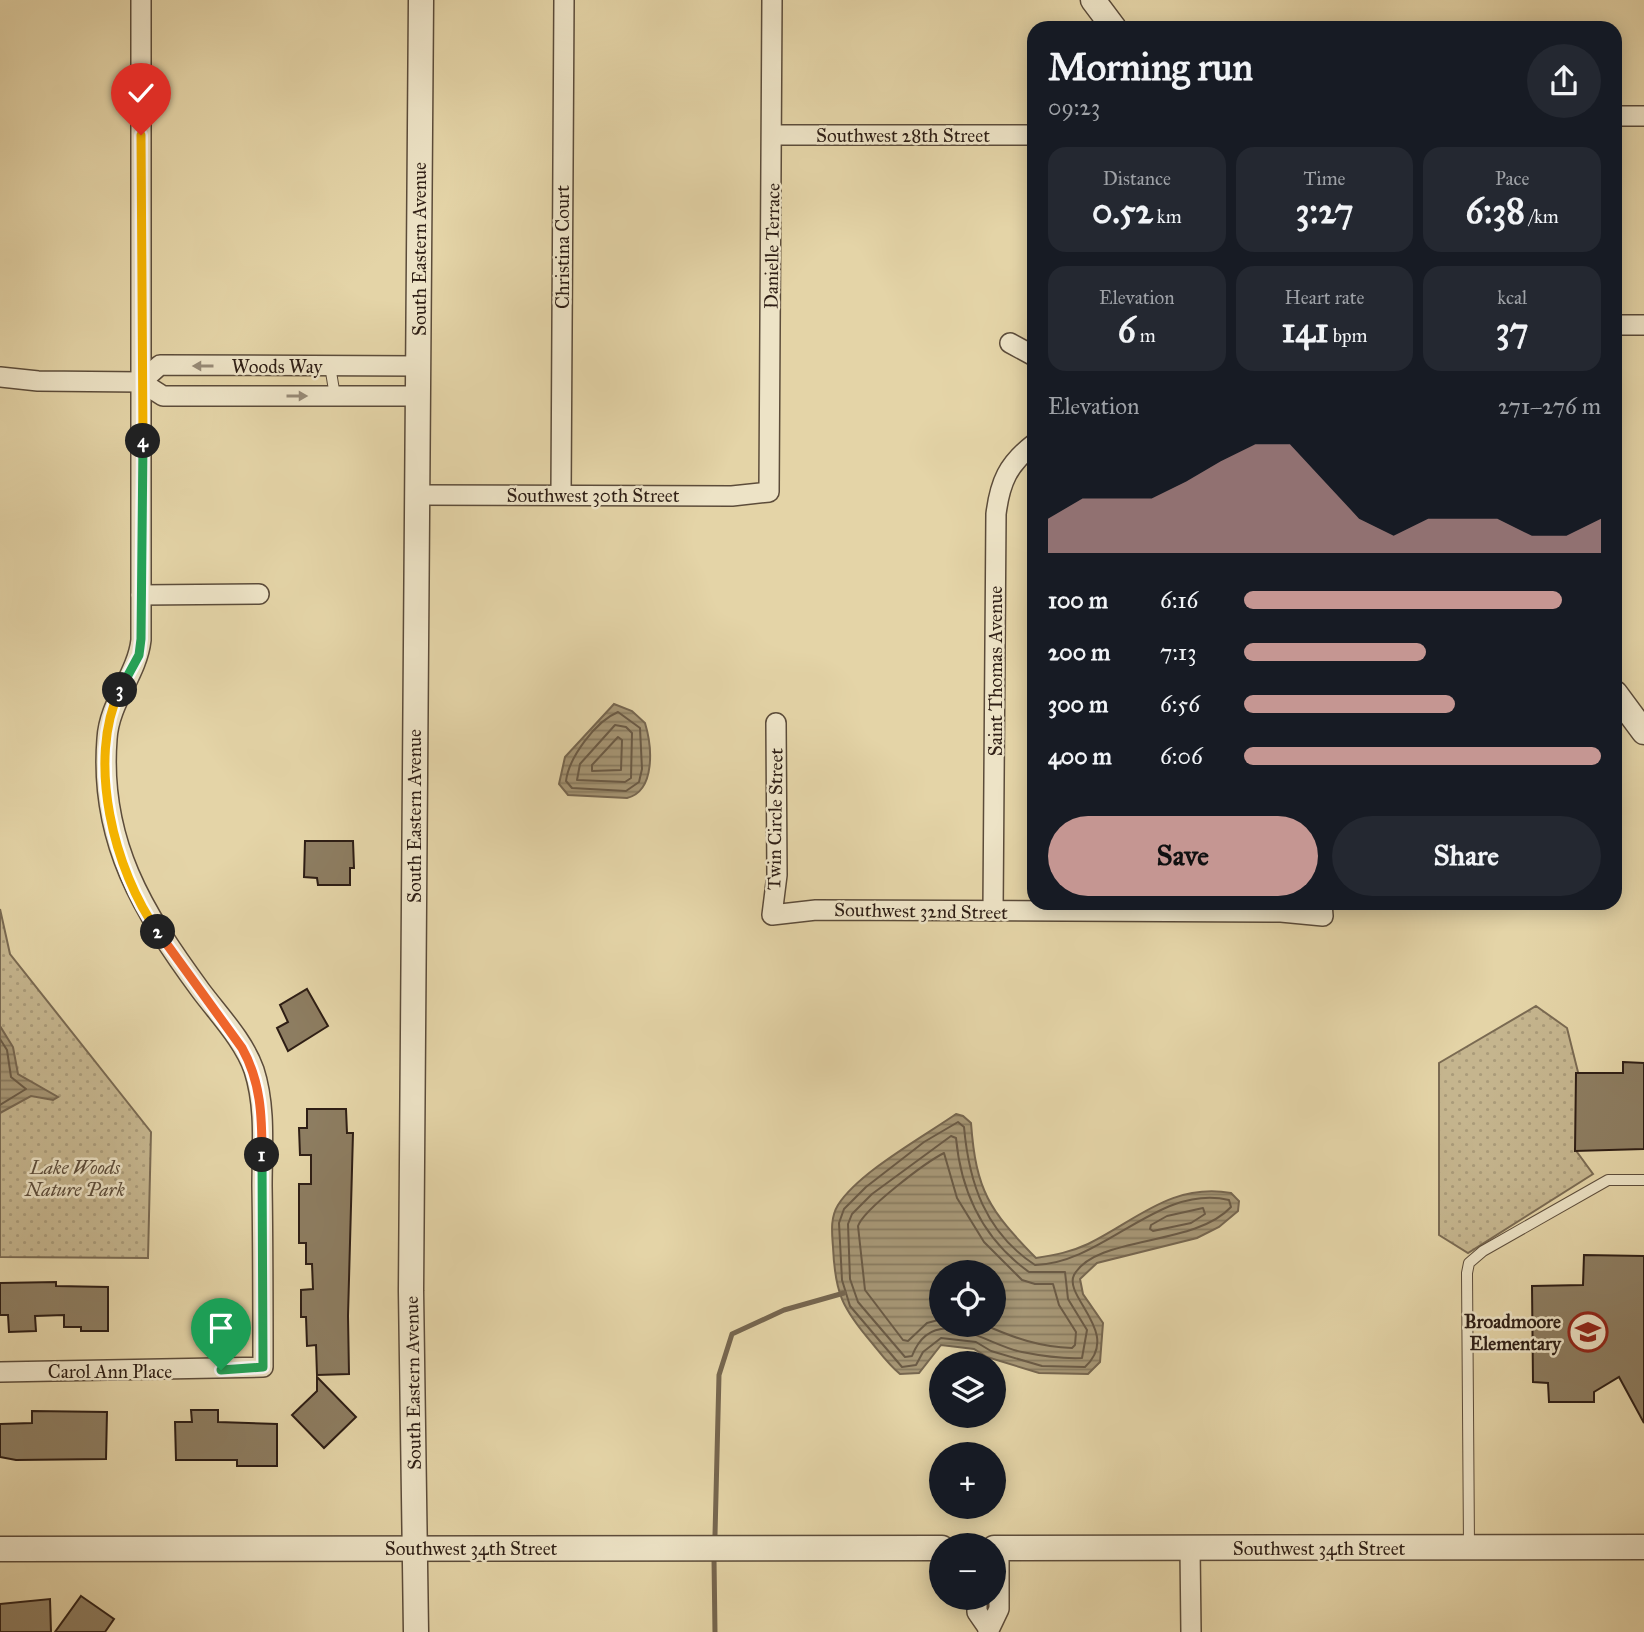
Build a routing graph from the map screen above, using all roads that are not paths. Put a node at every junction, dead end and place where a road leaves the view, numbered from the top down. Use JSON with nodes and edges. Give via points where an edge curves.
{"nodes":[{"id":1,"x":141,"y":0,"type":"edge"},
{"id":2,"x":421,"y":0,"type":"edge"},
{"id":3,"x":564,"y":0,"type":"edge"},
{"id":4,"x":772,"y":0,"type":"edge"},
{"id":5,"x":1093,"y":0,"type":"edge"},
{"id":6,"x":1109,"y":21,"type":"edge"},
{"id":7,"x":1622,"y":116,"type":"edge"},
{"id":8,"x":1644,"y":116,"type":"edge"},
{"id":9,"x":773,"y":135,"type":"junction"},
{"id":10,"x":1027,"y":135,"type":"edge"},
{"id":11,"x":1644,"y":325,"type":"edge"},
{"id":12,"x":1622,"y":326,"type":"edge"},
{"id":13,"x":1010,"y":343,"type":"dead end"},
{"id":14,"x":1027,"y":352,"type":"edge"},
{"id":15,"x":330,"y":366,"type":"junction"},
{"id":16,"x":419,"y":366,"type":"junction"},
{"id":17,"x":0,"y":377,"type":"edge"},
{"id":18,"x":141,"y":382,"type":"junction"},
{"id":19,"x":335,"y":396,"type":"junction"},
{"id":20,"x":418,"y":396,"type":"junction"},
{"id":21,"x":1027,"y":450,"type":"edge"},
{"id":22,"x":769,"y":492,"type":"joint"},
{"id":23,"x":418,"y":495,"type":"junction"},
{"id":24,"x":561,"y":495,"type":"junction"},
{"id":25,"x":259,"y":594,"type":"dead end"},
{"id":26,"x":141,"y":595,"type":"junction"},
{"id":27,"x":1622,"y":702,"type":"edge"},
{"id":28,"x":776,"y":723,"type":"dead end"},
{"id":29,"x":1644,"y":732,"type":"edge"},
{"id":30,"x":1323,"y":910,"type":"edge"},
{"id":31,"x":993,"y":911,"type":"junction"},
{"id":32,"x":772,"y":915,"type":"joint"},
{"id":33,"x":1644,"y":1180,"type":"edge"},
{"id":34,"x":0,"y":1372,"type":"edge"},
{"id":35,"x":1644,"y":1547,"type":"edge"},
{"id":36,"x":416,"y":1548,"type":"junction"},
{"id":37,"x":929,"y":1548,"type":"edge"},
{"id":38,"x":1006,"y":1548,"type":"edge"},
{"id":39,"x":1190,"y":1548,"type":"junction"},
{"id":40,"x":1469,"y":1548,"type":"junction"},
{"id":41,"x":0,"y":1549,"type":"edge"},
{"id":42,"x":978,"y":1610,"type":"edge"},
{"id":43,"x":998,"y":1610,"type":"edge"},
{"id":44,"x":988,"y":1630,"type":"edge"},
{"id":45,"x":416,"y":1632,"type":"edge"},
{"id":46,"x":1191,"y":1632,"type":"edge"}],
"edges":[{"from":1,"to":18,"type":"street"},
{"from":2,"to":16,"type":"street","name":"South Eastern Avenue"},
{"from":3,"to":24,"type":"street","name":"Christina Court"},
{"from":4,"to":9,"type":"street","name":"Danielle Terrace"},
{"from":5,"to":6,"type":"street"},
{"from":7,"to":8,"type":"street"},
{"from":9,"to":10,"type":"street","name":"Southwest 28th Street"},
{"from":9,"to":22,"type":"street","name":"Danielle Terrace"},
{"from":11,"to":12,"type":"street"},
{"from":13,"to":14,"type":"street"},
{"from":15,"to":16,"type":"street","name":"Woods Way"},
{"from":15,"to":18,"type":"street","name":"Woods Way","one_way":true,"via":[[160,365]]},
{"from":15,"to":19,"type":"lane"},
{"from":16,"to":20,"type":"street","name":"South Eastern Avenue"},
{"from":17,"to":18,"type":"street","name":"Woods Way","via":[[38,382]]},
{"from":18,"to":19,"type":"street","name":"Woods Way","one_way":true,"via":[[163,396]]},
{"from":18,"to":26,"type":"street"},
{"from":19,"to":20,"type":"street","name":"Woods Way"},
{"from":20,"to":23,"type":"street","name":"South Eastern Avenue"},
{"from":21,"to":31,"type":"street","name":"Saint Thomas Avenue","via":[[1002,480],[996,514]]},
{"from":22,"to":24,"type":"street","name":"Southwest 30th Street"},
{"from":23,"to":24,"type":"street","name":"Southwest 30th Street"},
{"from":23,"to":36,"type":"street","name":"South Eastern Avenue","via":[[411,1291]]},
{"from":25,"to":26,"type":"street"},
{"from":26,"to":34,"type":"street","name":"Carol Ann Place","via":[[139,655],[114,703],[107,739],[111,821],[119,852],[152,924],[242,1048],[258,1087],[263,1367]]},
{"from":27,"to":29,"type":"street"},
{"from":28,"to":32,"type":"street","name":"Twin Circle Street","via":[[777,875]]},
{"from":30,"to":31,"type":"street","name":"Southwest 32nd Street"},
{"from":31,"to":32,"type":"street","name":"Southwest 32nd Street","via":[[816,910]]},
{"from":33,"to":40,"type":"lane","via":[[1608,1180],[1469,1263]]},
{"from":35,"to":40,"type":"street","name":"Southwest 34th Street"},
{"from":36,"to":37,"type":"street","name":"Southwest 34th Street"},
{"from":36,"to":41,"type":"street","name":"Southwest 34th Street"},
{"from":36,"to":45,"type":"street","name":"South Eastern Avenue"},
{"from":38,"to":39,"type":"street","name":"Southwest 34th Street"},
{"from":39,"to":40,"type":"street","name":"Southwest 34th Street"},
{"from":39,"to":46,"type":"street"},
{"from":42,"to":44,"type":"street"},
{"from":43,"to":44,"type":"street"}]}
